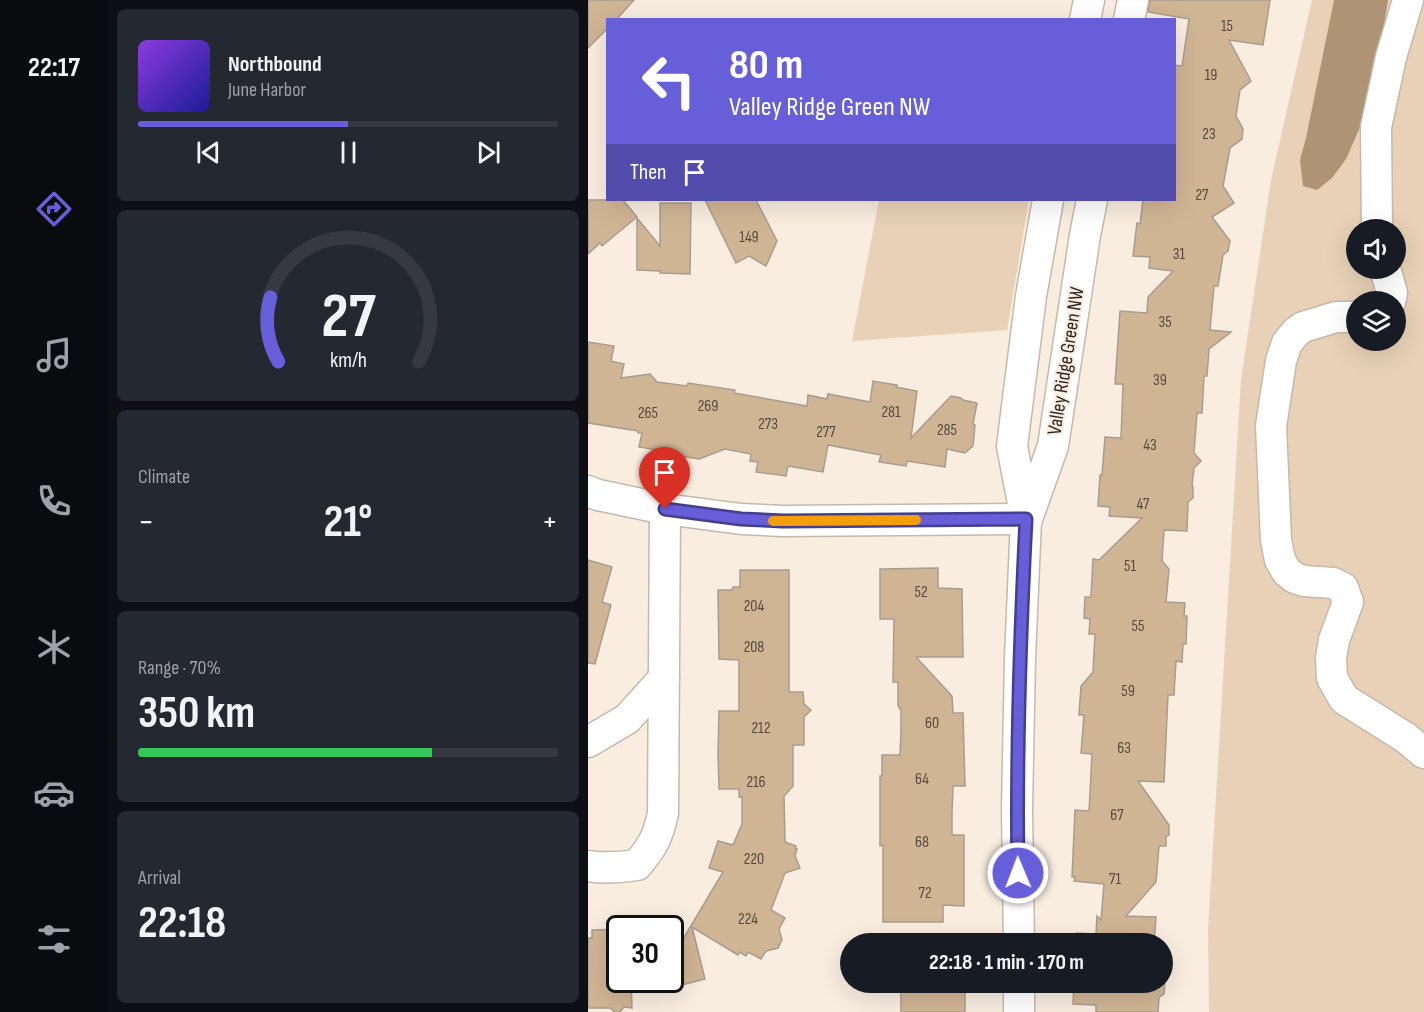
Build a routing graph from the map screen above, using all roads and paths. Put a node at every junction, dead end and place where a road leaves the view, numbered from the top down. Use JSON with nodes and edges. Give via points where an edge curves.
{"nodes":[{"id":1,"x":1089,"y":0,"type":"edge"},
{"id":2,"x":1133,"y":0,"type":"edge"},
{"id":3,"x":1408,"y":0,"type":"edge"},
{"id":4,"x":1085,"y":18,"type":"edge"},
{"id":5,"x":1129,"y":18,"type":"edge"},
{"id":6,"x":1048,"y":201,"type":"edge"},
{"id":7,"x":1092,"y":201,"type":"edge"},
{"id":8,"x":1377,"y":219,"type":"edge"},
{"id":9,"x":1346,"y":317,"type":"edge"},
{"id":10,"x":588,"y":491,"type":"edge"},
{"id":11,"x":665,"y":509,"type":"junction"},
{"id":12,"x":1026,"y":519,"type":"junction"},
{"id":13,"x":664,"y":678,"type":"junction"},
{"id":14,"x":588,"y":742,"type":"edge"},
{"id":15,"x":1424,"y":753,"type":"edge"},
{"id":16,"x":588,"y":866,"type":"edge"},
{"id":17,"x":1019,"y":933,"type":"edge"},
{"id":18,"x":1019,"y":993,"type":"edge"},
{"id":19,"x":1019,"y":1012,"type":"edge"}],
"edges":[{"from":1,"to":4,"type":"street"},
{"from":2,"to":5,"type":"street"},
{"from":3,"to":8,"type":"street","via":[[1377,127]]},
{"from":6,"to":12,"type":"street","name":"Valley Ridge Green NW","via":[[1012,446]]},
{"from":7,"to":12,"type":"street","name":"Valley Ridge Green NW","via":[[1053,446]]},
{"from":9,"to":15,"type":"street","via":[[1303,327],[1287,343],[1281,361],[1271,426],[1276,540],[1287,572],[1304,581],[1333,583],[1342,588],[1348,602],[1330,658],[1332,678],[1344,699]]},
{"from":10,"to":11,"type":"street"},
{"from":11,"to":12,"type":"street","via":[[783,521]]},
{"from":11,"to":13,"type":"street"},
{"from":12,"to":17,"type":"street","name":"Valley Ridge Green NW","via":[[1019,681]]},
{"from":13,"to":14,"type":"street","via":[[627,719]]},
{"from":13,"to":16,"type":"street","via":[[663,813],[658,835],[637,865]]},
{"from":18,"to":19,"type":"street"}]}
